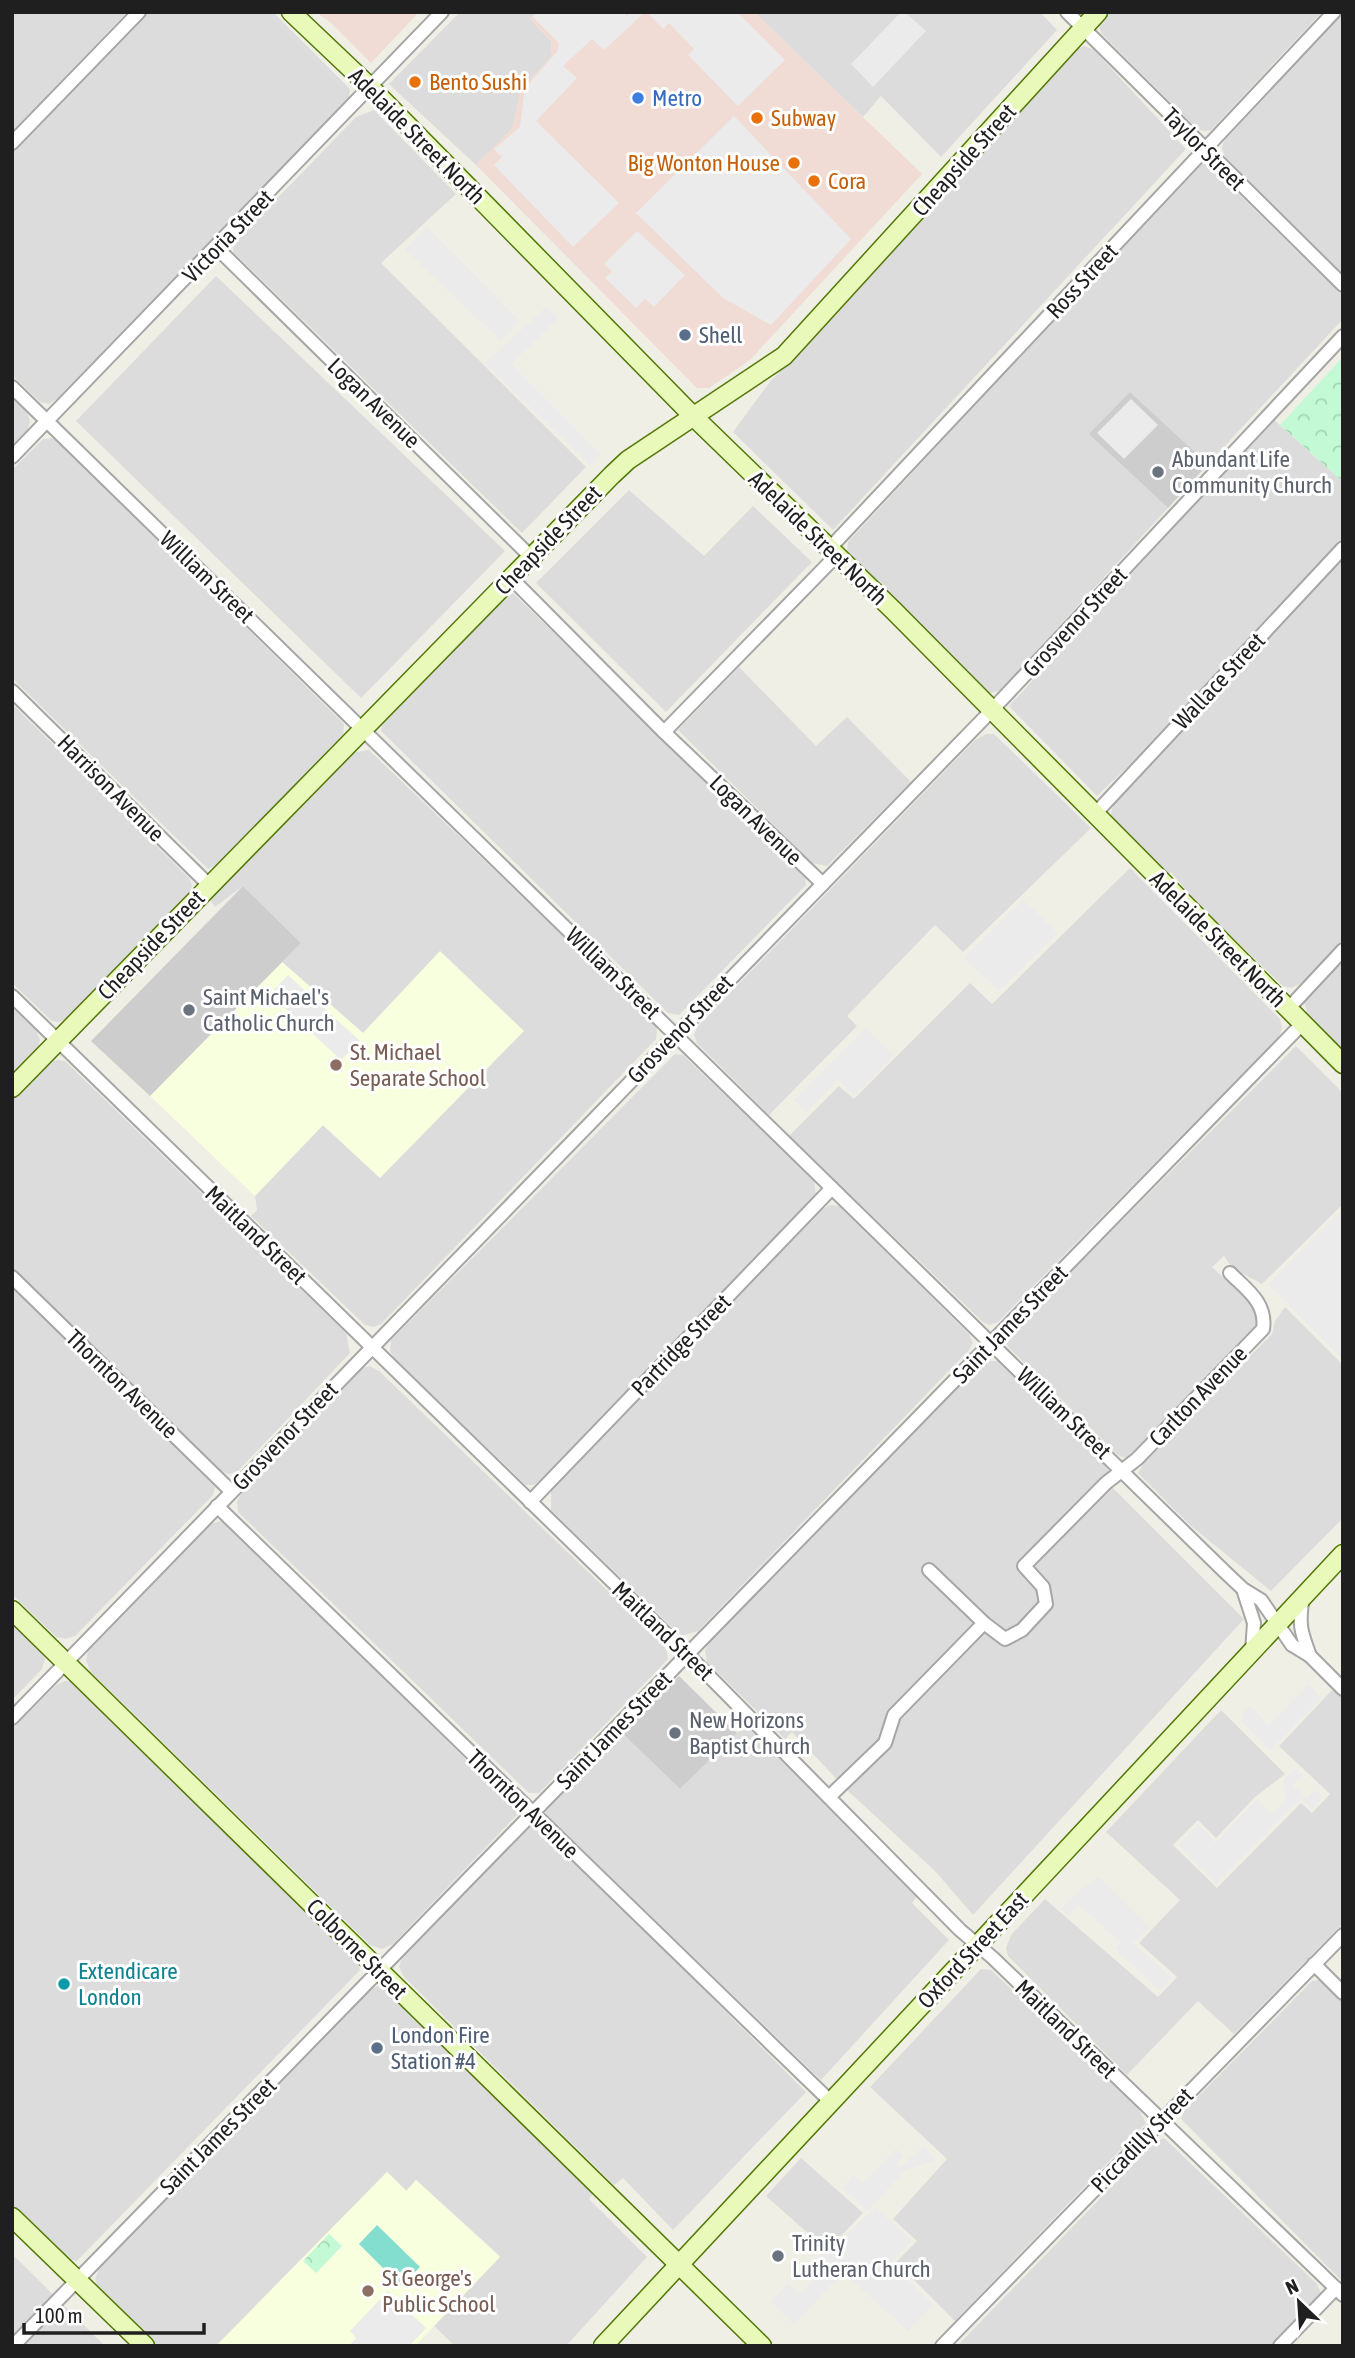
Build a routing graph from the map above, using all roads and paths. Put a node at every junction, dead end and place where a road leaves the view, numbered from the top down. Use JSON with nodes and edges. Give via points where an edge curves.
{"nodes":[{"id":1,"x":139,"y":12,"type":"edge"},
{"id":2,"x":291,"y":12,"type":"edge"},
{"id":3,"x":442,"y":12,"type":"edge"},
{"id":4,"x":1067,"y":12,"type":"edge"},
{"id":5,"x":1098,"y":12,"type":"edge"},
{"id":6,"x":1334,"y":12,"type":"edge"},
{"id":7,"x":1083,"y":29,"type":"junction"},
{"id":8,"x":370,"y":87,"type":"junction"},
{"id":9,"x":12,"y":143,"type":"edge"},
{"id":10,"x":1205,"y":150,"type":"junction"},
{"id":11,"x":217,"y":248,"type":"junction"},
{"id":12,"x":1343,"y":285,"type":"edge"},
{"id":13,"x":1343,"y":335,"type":"edge"},
{"id":14,"x":12,"y":387,"type":"edge"},
{"id":15,"x":694,"y":417,"type":"junction"},
{"id":16,"x":48,"y":421,"type":"junction"},
{"id":17,"x":12,"y":457,"type":"edge"},
{"id":18,"x":1343,"y":548,"type":"edge"},
{"id":19,"x":833,"y":552,"type":"junction"},
{"id":20,"x":531,"y":556,"type":"junction"},
{"id":21,"x":511,"y":578,"type":"junction"},
{"id":22,"x":12,"y":691,"type":"edge"},
{"id":23,"x":992,"y":710,"type":"junction"},
{"id":24,"x":363,"y":729,"type":"junction"},
{"id":25,"x":664,"y":732,"type":"junction"},
{"id":26,"x":1095,"y":814,"type":"junction"},
{"id":27,"x":823,"y":884,"type":"junction"},
{"id":28,"x":209,"y":885,"type":"junction"},
{"id":29,"x":1343,"y":950,"type":"edge"},
{"id":30,"x":12,"y":996,"type":"edge"},
{"id":31,"x":1288,"y":1009,"type":"junction"},
{"id":32,"x":1302,"y":1024,"type":"junction"},
{"id":33,"x":676,"y":1034,"type":"junction"},
{"id":34,"x":58,"y":1041,"type":"junction"},
{"id":35,"x":1343,"y":1064,"type":"edge"},
{"id":36,"x":12,"y":1088,"type":"edge"},
{"id":37,"x":832,"y":1188,"type":"junction"},
{"id":38,"x":1230,"y":1273,"type":"dead end"},
{"id":39,"x":12,"y":1277,"type":"edge"},
{"id":40,"x":991,"y":1343,"type":"junction"},
{"id":41,"x":371,"y":1347,"type":"junction"},
{"id":42,"x":1122,"y":1470,"type":"junction"},
{"id":43,"x":231,"y":1491,"type":"junction"},
{"id":44,"x":530,"y":1502,"type":"junction"},
{"id":45,"x":217,"y":1506,"type":"junction"},
{"id":46,"x":1343,"y":1554,"type":"edge"},
{"id":47,"x":929,"y":1570,"type":"dead end"},
{"id":48,"x":1243,"y":1589,"type":"junction"},
{"id":49,"x":1303,"y":1597,"type":"junction"},
{"id":50,"x":12,"y":1610,"type":"edge"},
{"id":51,"x":984,"y":1623,"type":"junction"},
{"id":52,"x":1278,"y":1623,"type":"junction"},
{"id":53,"x":1252,"y":1652,"type":"junction"},
{"id":54,"x":687,"y":1654,"type":"junction"},
{"id":55,"x":1310,"y":1656,"type":"junction"},
{"id":56,"x":66,"y":1662,"type":"junction"},
{"id":57,"x":1343,"y":1689,"type":"edge"},
{"id":58,"x":12,"y":1718,"type":"edge"},
{"id":59,"x":829,"y":1797,"type":"junction"},
{"id":60,"x":532,"y":1813,"type":"junction"},
{"id":61,"x":1343,"y":1935,"type":"edge"},
{"id":62,"x":978,"y":1945,"type":"junction"},
{"id":63,"x":1314,"y":1964,"type":"junction"},
{"id":64,"x":379,"y":1972,"type":"junction"},
{"id":65,"x":1343,"y":1993,"type":"edge"},
{"id":66,"x":831,"y":2102,"type":"junction"},
{"id":67,"x":1161,"y":2121,"type":"junction"},
{"id":68,"x":12,"y":2217,"type":"edge"},
{"id":69,"x":679,"y":2264,"type":"junction"},
{"id":70,"x":77,"y":2279,"type":"junction"},
{"id":71,"x":1339,"y":2291,"type":"edge"},
{"id":72,"x":13,"y":2346,"type":"edge"},
{"id":73,"x":145,"y":2346,"type":"edge"},
{"id":74,"x":603,"y":2346,"type":"edge"},
{"id":75,"x":762,"y":2346,"type":"edge"},
{"id":76,"x":942,"y":2346,"type":"edge"},
{"id":77,"x":1280,"y":2346,"type":"edge"}],
"edges":[{"from":1,"to":9,"type":"street"},
{"from":2,"to":8,"type":"street","name":"Adelaide Street North"},
{"from":3,"to":8,"type":"street","name":"Victoria Street"},
{"from":4,"to":7,"type":"street","name":"Taylor Street"},
{"from":5,"to":7,"type":"street","name":"Cheapside Street"},
{"from":6,"to":10,"type":"street","name":"Ross Street"},
{"from":7,"to":10,"type":"street","name":"Taylor Street"},
{"from":7,"to":15,"type":"street","name":"Cheapside Street","via":[[785,356]]},
{"from":8,"to":11,"type":"street","name":"Victoria Street"},
{"from":8,"to":15,"type":"street","name":"Adelaide Street North"},
{"from":10,"to":12,"type":"street","name":"Taylor Street"},
{"from":10,"to":19,"type":"street","name":"Ross Street"},
{"from":11,"to":16,"type":"street","name":"Victoria Street"},
{"from":11,"to":20,"type":"street","name":"Logan Avenue"},
{"from":13,"to":23,"type":"street","name":"Grosvenor Street"},
{"from":14,"to":16,"type":"street","name":"William Street"},
{"from":15,"to":19,"type":"street","name":"Adelaide Street North"},
{"from":15,"to":20,"type":"street","name":"Cheapside Street","via":[[624,464]]},
{"from":16,"to":17,"type":"street","name":"Victoria Street"},
{"from":16,"to":24,"type":"street","name":"William Street"},
{"from":18,"to":26,"type":"street","name":"Wallace Street"},
{"from":19,"to":23,"type":"street","name":"Adelaide Street North"},
{"from":19,"to":25,"type":"street","name":"Ross Street"},
{"from":20,"to":21,"type":"street","name":"Cheapside Street"},
{"from":21,"to":24,"type":"street","name":"Cheapside Street"},
{"from":21,"to":25,"type":"street","name":"Logan Avenue"},
{"from":22,"to":28,"type":"street","name":"Harrison Avenue"},
{"from":23,"to":26,"type":"street","name":"Adelaide Street North"},
{"from":23,"to":27,"type":"street","name":"Grosvenor Street"},
{"from":24,"to":28,"type":"street","name":"Cheapside Street"},
{"from":24,"to":33,"type":"street","name":"William Street"},
{"from":25,"to":27,"type":"street","name":"Logan Avenue"},
{"from":26,"to":31,"type":"street","name":"Adelaide Street North"},
{"from":27,"to":33,"type":"street","name":"Grosvenor Street"},
{"from":28,"to":34,"type":"street","name":"Cheapside Street"},
{"from":29,"to":31,"type":"street"},
{"from":30,"to":34,"type":"street","name":"Maitland Street"},
{"from":31,"to":32,"type":"street","name":"Adelaide Street North"},
{"from":32,"to":35,"type":"street","name":"Adelaide Street North"},
{"from":32,"to":40,"type":"street","name":"Saint James Street"},
{"from":33,"to":37,"type":"street","name":"William Street"},
{"from":33,"to":41,"type":"street","name":"Grosvenor Street"},
{"from":34,"to":36,"type":"street","name":"Cheapside Street"},
{"from":34,"to":41,"type":"street","name":"Maitland Street"},
{"from":37,"to":40,"type":"street","name":"William Street"},
{"from":37,"to":44,"type":"street","name":"Partridge Street"},
{"from":38,"to":42,"type":"street","name":"Carlton Avenue","via":[[1260,1303],[1263,1329]]},
{"from":39,"to":43,"type":"street","name":"Thornton Avenue"},
{"from":40,"to":42,"type":"street","name":"William Street"},
{"from":40,"to":54,"type":"street","name":"Saint James Street"},
{"from":41,"to":43,"type":"street","name":"Grosvenor Street"},
{"from":41,"to":44,"type":"street","name":"Maitland Street"},
{"from":42,"to":48,"type":"street","name":"William Street"},
{"from":42,"to":51,"type":"street","name":"Carlton Avenue","via":[[1024,1566],[1043,1587],[1046,1604],[1022,1630],[1005,1639]]},
{"from":43,"to":45,"type":"street","name":"Grosvenor Street"},
{"from":44,"to":54,"type":"street","name":"Maitland Street"},
{"from":45,"to":56,"type":"street","name":"Grosvenor Street"},
{"from":45,"to":60,"type":"street","name":"Thornton Avenue"},
{"from":46,"to":49,"type":"street","name":"Oxford Street East"},
{"from":47,"to":51,"type":"street","name":"Carlton Avenue"},
{"from":48,"to":52,"type":"street","name":"William Street","via":[[1261,1600]]},
{"from":48,"to":53,"type":"street","name":"William Street","via":[[1254,1623]]},
{"from":49,"to":52,"type":"street","name":"Oxford Street East"},
{"from":49,"to":55,"type":"street","via":[[1299,1623]]},
{"from":50,"to":56,"type":"street","name":"Colborne Street"},
{"from":51,"to":59,"type":"street","via":[[894,1715],[885,1742]]},
{"from":52,"to":53,"type":"street","name":"Oxford Street East"},
{"from":52,"to":55,"type":"street","name":"William Street","via":[[1292,1645]]},
{"from":53,"to":62,"type":"street","name":"Oxford Street East"},
{"from":54,"to":59,"type":"street","name":"Maitland Street"},
{"from":54,"to":60,"type":"street","name":"Saint James Street"},
{"from":55,"to":57,"type":"street","name":"William Street"},
{"from":56,"to":58,"type":"street","name":"Grosvenor Street"},
{"from":56,"to":64,"type":"street","name":"Colborne Street"},
{"from":59,"to":62,"type":"street","name":"Maitland Street"},
{"from":60,"to":64,"type":"street","name":"Saint James Street"},
{"from":60,"to":66,"type":"street","name":"Thornton Avenue"},
{"from":61,"to":63,"type":"street","name":"Piccadilly Street"},
{"from":62,"to":66,"type":"street","name":"Oxford Street East"},
{"from":62,"to":67,"type":"street","name":"Maitland Street"},
{"from":63,"to":65,"type":"street"},
{"from":63,"to":67,"type":"street","name":"Piccadilly Street"},
{"from":64,"to":69,"type":"street","name":"Colborne Street"},
{"from":64,"to":70,"type":"street","name":"Saint James Street"},
{"from":66,"to":69,"type":"street","name":"Oxford Street East"},
{"from":67,"to":71,"type":"street","name":"Maitland Street"},
{"from":67,"to":76,"type":"street","name":"Piccadilly Street"},
{"from":68,"to":70,"type":"street"},
{"from":69,"to":74,"type":"street","name":"Oxford Street East"},
{"from":69,"to":75,"type":"street","name":"Colborne Street"},
{"from":70,"to":72,"type":"street","name":"Saint James Street"},
{"from":70,"to":73,"type":"street"},
{"from":71,"to":77,"type":"street"}]}
